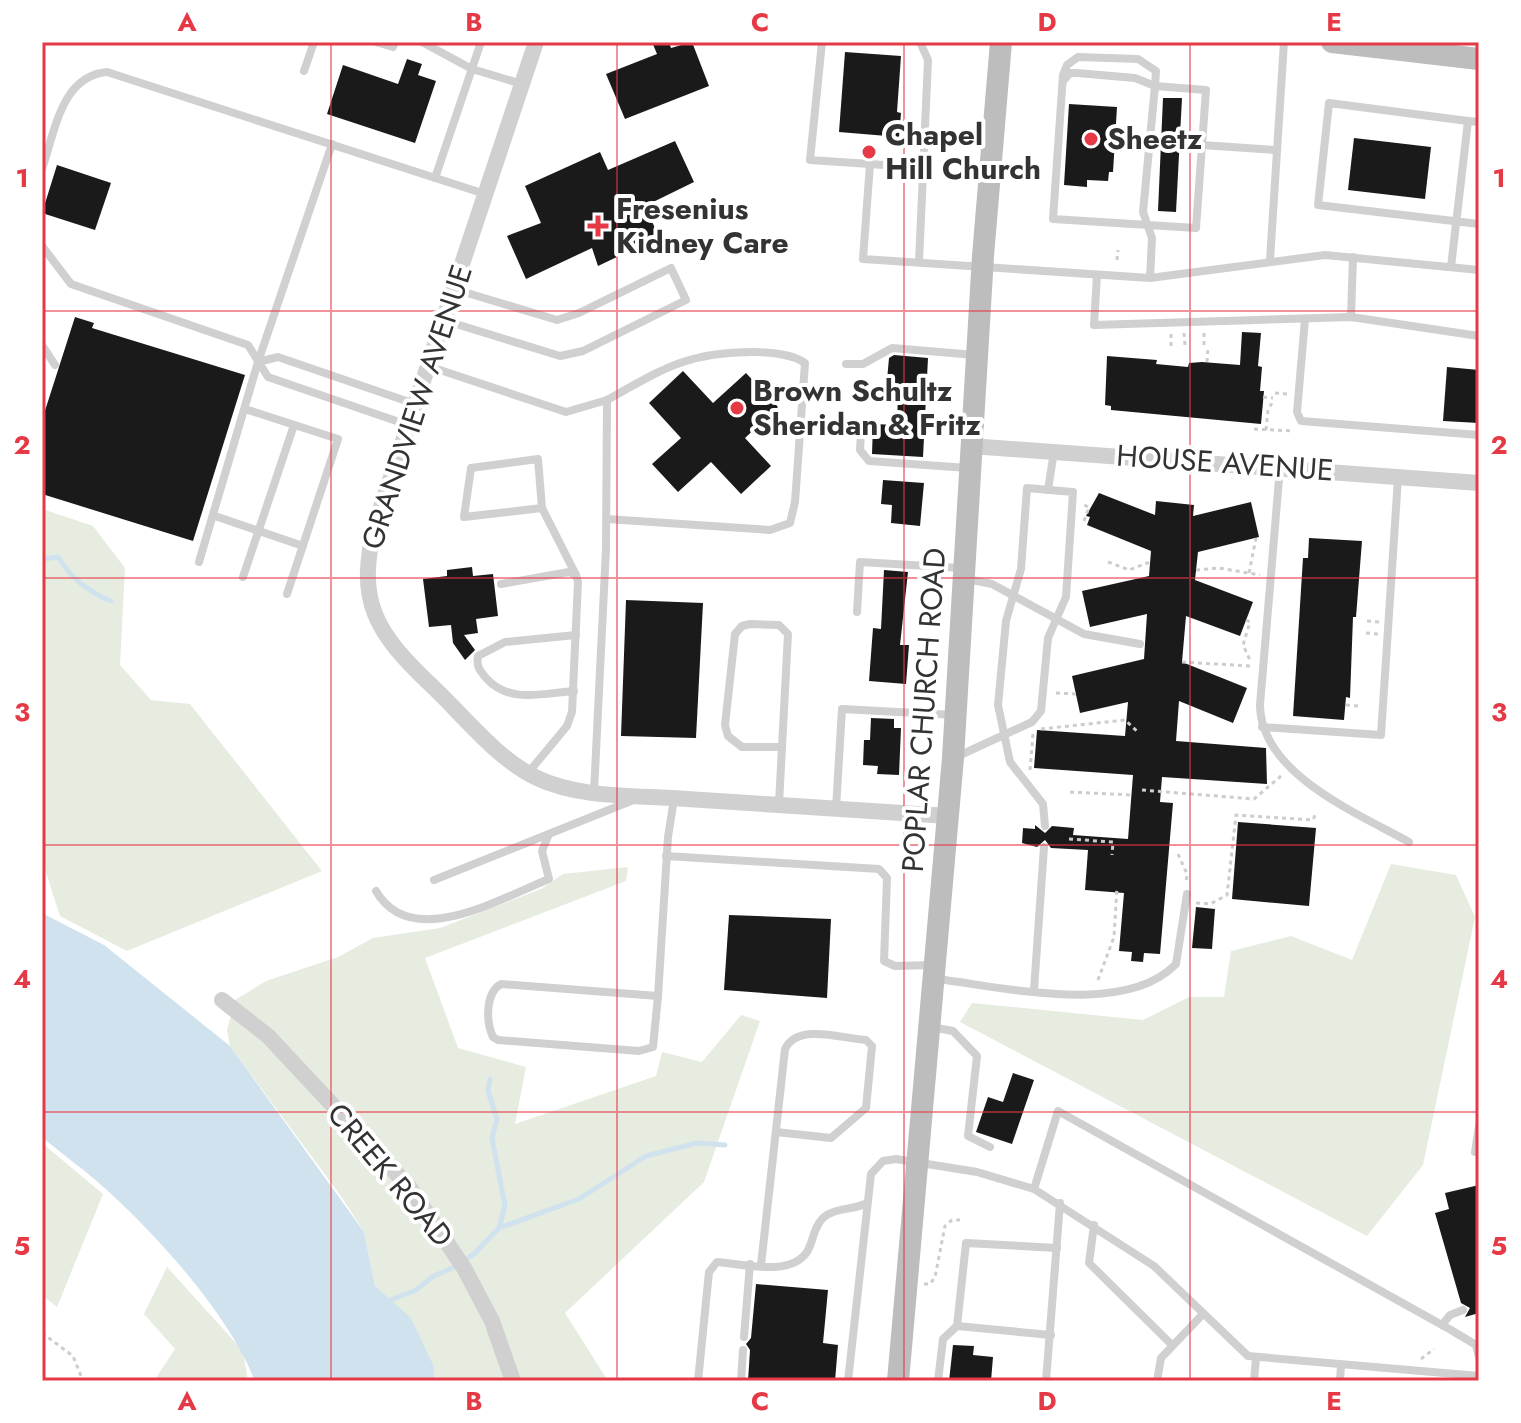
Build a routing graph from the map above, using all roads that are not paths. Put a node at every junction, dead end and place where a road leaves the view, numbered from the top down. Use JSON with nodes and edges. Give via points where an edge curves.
{"nodes":[{"id":1,"x":314,"y":42,"type":"edge"},
{"id":2,"x":376,"y":42,"type":"edge"},
{"id":3,"x":395,"y":42,"type":"edge"},
{"id":4,"x":422,"y":42,"type":"edge"},
{"id":5,"x":481,"y":42,"type":"edge"},
{"id":6,"x":536,"y":42,"type":"edge"},
{"id":7,"x":822,"y":42,"type":"edge"},
{"id":8,"x":920,"y":42,"type":"edge"},
{"id":9,"x":1001,"y":42,"type":"edge"},
{"id":10,"x":1284,"y":42,"type":"edge"},
{"id":11,"x":1332,"y":42,"type":"edge"},
{"id":12,"x":1479,"y":59,"type":"edge"},
{"id":13,"x":472,"y":69,"type":"junction"},
{"id":14,"x":304,"y":71,"type":"dead end"},
{"id":15,"x":522,"y":84,"type":"junction"},
{"id":16,"x":1062,"y":84,"type":"junction"},
{"id":17,"x":1155,"y":86,"type":"junction"},
{"id":18,"x":1468,"y":121,"type":"junction"},
{"id":19,"x":1479,"y":122,"type":"edge"},
{"id":20,"x":332,"y":144,"type":"junction"},
{"id":21,"x":1202,"y":145,"type":"junction"},
{"id":22,"x":1274,"y":150,"type":"junction"},
{"id":23,"x":870,"y":164,"type":"junction"},
{"id":24,"x":925,"y":168,"type":"junction"},
{"id":25,"x":42,"y":169,"type":"edge"},
{"id":26,"x":435,"y":178,"type":"junction"},
{"id":27,"x":486,"y":194,"type":"junction"},
{"id":28,"x":1457,"y":221,"type":"junction"},
{"id":29,"x":1479,"y":224,"type":"edge"},
{"id":30,"x":1148,"y":225,"type":"junction"},
{"id":31,"x":42,"y":246,"type":"edge"},
{"id":32,"x":1353,"y":257,"type":"junction"},
{"id":33,"x":1270,"y":260,"type":"junction"},
{"id":34,"x":919,"y":262,"type":"junction"},
{"id":35,"x":982,"y":267,"type":"junction"},
{"id":36,"x":1451,"y":267,"type":"junction"},
{"id":37,"x":1479,"y":270,"type":"edge"},
{"id":38,"x":1097,"y":275,"type":"junction"},
{"id":39,"x":1150,"y":278,"type":"junction"},
{"id":40,"x":454,"y":289,"type":"junction"},
{"id":41,"x":1351,"y":317,"type":"junction"},
{"id":42,"x":1305,"y":319,"type":"junction"},
{"id":43,"x":443,"y":320,"type":"junction"},
{"id":44,"x":1479,"y":336,"type":"edge"},
{"id":45,"x":42,"y":345,"type":"edge"},
{"id":46,"x":976,"y":355,"type":"junction"},
{"id":47,"x":258,"y":362,"type":"junction"},
{"id":48,"x":846,"y":364,"type":"dead end"},
{"id":49,"x":55,"y":365,"type":"dead end"},
{"id":50,"x":428,"y":366,"type":"junction"},
{"id":51,"x":607,"y":400,"type":"junction"},
{"id":52,"x":415,"y":404,"type":"junction"},
{"id":53,"x":245,"y":409,"type":"junction"},
{"id":54,"x":294,"y":425,"type":"junction"},
{"id":55,"x":408,"y":425,"type":"junction"},
{"id":56,"x":861,"y":433,"type":"dead end"},
{"id":57,"x":1479,"y":435,"type":"edge"},
{"id":58,"x":1054,"y":451,"type":"junction"},
{"id":59,"x":970,"y":457,"type":"junction"},
{"id":60,"x":1280,"y":467,"type":"junction"},
{"id":61,"x":1398,"y":477,"type":"junction"},
{"id":62,"x":1479,"y":483,"type":"edge"},
{"id":63,"x":1048,"y":490,"type":"junction"},
{"id":64,"x":542,"y":508,"type":"junction"},
{"id":65,"x":215,"y":516,"type":"junction"},
{"id":66,"x":607,"y":519,"type":"junction"},
{"id":67,"x":259,"y":531,"type":"junction"},
{"id":68,"x":303,"y":546,"type":"junction"},
{"id":69,"x":199,"y":562,"type":"dead end"},
{"id":70,"x":963,"y":573,"type":"junction"},
{"id":71,"x":576,"y":575,"type":"junction"},
{"id":72,"x":243,"y":577,"type":"dead end"},
{"id":73,"x":501,"y":584,"type":"dead end"},
{"id":74,"x":287,"y":594,"type":"dead end"},
{"id":75,"x":1014,"y":596,"type":"junction"},
{"id":76,"x":857,"y":612,"type":"dead end"},
{"id":77,"x":1055,"y":620,"type":"junction"},
{"id":78,"x":576,"y":635,"type":"junction"},
{"id":79,"x":1140,"y":644,"type":"dead end"},
{"id":80,"x":574,"y":691,"type":"junction"},
{"id":81,"x":955,"y":715,"type":"junction"},
{"id":82,"x":1262,"y":727,"type":"junction"},
{"id":83,"x":1003,"y":736,"type":"junction"},
{"id":84,"x":782,"y":747,"type":"junction"},
{"id":85,"x":953,"y":758,"type":"junction"},
{"id":86,"x":528,"y":773,"type":"junction"},
{"id":87,"x":594,"y":792,"type":"junction"},
{"id":88,"x":643,"y":796,"type":"junction"},
{"id":89,"x":674,"y":798,"type":"junction"},
{"id":90,"x":779,"y":805,"type":"junction"},
{"id":91,"x":836,"y":809,"type":"junction"},
{"id":92,"x":948,"y":816,"type":"junction"},
{"id":93,"x":1045,"y":826,"type":"dead end"},
{"id":94,"x":549,"y":834,"type":"junction"},
{"id":95,"x":1409,"y":842,"type":"dead end"},
{"id":96,"x":1044,"y":847,"type":"dead end"},
{"id":97,"x":666,"y":856,"type":"junction"},
{"id":98,"x":434,"y":880,"type":"dead end"},
{"id":99,"x":1186,"y":890,"type":"road end"},
{"id":100,"x":376,"y":891,"type":"dead end"},
{"id":101,"x":935,"y":972,"type":"junction"},
{"id":102,"x":1034,"y":990,"type":"junction"},
{"id":103,"x":658,"y":996,"type":"junction"},
{"id":104,"x":222,"y":1000,"type":"dead end"},
{"id":105,"x":930,"y":1027,"type":"junction"},
{"id":106,"x":1479,"y":1126,"type":"edge"},
{"id":107,"x":776,"y":1132,"type":"junction"},
{"id":108,"x":990,"y":1147,"type":"dead end"},
{"id":109,"x":1479,"y":1151,"type":"edge"},
{"id":110,"x":919,"y":1163,"type":"junction"},
{"id":111,"x":1034,"y":1189,"type":"junction"},
{"id":112,"x":1060,"y":1203,"type":"junction"},
{"id":113,"x":865,"y":1204,"type":"junction"},
{"id":114,"x":1094,"y":1225,"type":"junction"},
{"id":115,"x":1057,"y":1248,"type":"junction"},
{"id":116,"x":750,"y":1264,"type":"junction"},
{"id":117,"x":761,"y":1265,"type":"junction"},
{"id":118,"x":1463,"y":1310,"type":"dead end"},
{"id":119,"x":1203,"y":1314,"type":"junction"},
{"id":120,"x":1442,"y":1325,"type":"junction"},
{"id":121,"x":957,"y":1326,"type":"junction"},
{"id":122,"x":1051,"y":1335,"type":"junction"},
{"id":123,"x":744,"y":1337,"type":"dead end"},
{"id":124,"x":1172,"y":1345,"type":"junction"},
{"id":125,"x":743,"y":1350,"type":"dead end"},
{"id":126,"x":1479,"y":1357,"type":"edge"},
{"id":127,"x":1256,"y":1358,"type":"junction"},
{"id":128,"x":1341,"y":1365,"type":"junction"},
{"id":129,"x":1479,"y":1376,"type":"edge"},
{"id":130,"x":513,"y":1381,"type":"edge"},
{"id":131,"x":698,"y":1381,"type":"edge"},
{"id":132,"x":741,"y":1381,"type":"edge"},
{"id":133,"x":848,"y":1381,"type":"edge"},
{"id":134,"x":898,"y":1381,"type":"edge"},
{"id":135,"x":938,"y":1381,"type":"edge"},
{"id":136,"x":1046,"y":1381,"type":"edge"},
{"id":137,"x":1157,"y":1381,"type":"edge"},
{"id":138,"x":1254,"y":1381,"type":"edge"},
{"id":139,"x":1340,"y":1381,"type":"edge"}],
"edges":[{"from":1,"to":14,"type":"lane"},
{"from":2,"to":3,"type":"lane","via":[[393,47]]},
{"from":4,"to":13,"type":"lane"},
{"from":5,"to":13,"type":"lane"},
{"from":6,"to":15,"type":"street","name":"GRANDVIEW AVENUE"},
{"from":7,"to":23,"type":"lane","via":[[810,160]]},
{"from":8,"to":24,"type":"lane","via":[[928,60]]},
{"from":9,"to":35,"type":"street","name":"POPLAR CHURCH ROAD"},
{"from":10,"to":22,"type":"lane"},
{"from":11,"to":12,"type":"street"},
{"from":13,"to":15,"type":"lane"},
{"from":13,"to":26,"type":"lane"},
{"from":15,"to":27,"type":"street","name":"GRANDVIEW AVENUE"},
{"from":16,"to":17,"type":"lane","via":[[1077,73],[1135,78]]},
{"from":16,"to":17,"type":"lane","via":[[1067,65],[1078,57],[1142,60],[1156,71]]},
{"from":16,"to":30,"type":"lane","via":[[1053,219]]},
{"from":17,"to":21,"type":"lane","via":[[1206,90]]},
{"from":17,"to":30,"type":"lane","via":[[1143,212]]},
{"from":18,"to":19,"type":"lane"},
{"from":18,"to":28,"type":"lane"},
{"from":18,"to":28,"type":"lane","via":[[1329,103],[1318,205]]},
{"from":20,"to":25,"type":"lane","via":[[107,72],[85,76],[73,86]]},
{"from":20,"to":26,"type":"lane"},
{"from":20,"to":47,"type":"lane"},
{"from":21,"to":22,"type":"lane"},
{"from":21,"to":30,"type":"lane","via":[[1196,228]]},
{"from":22,"to":33,"type":"lane"},
{"from":23,"to":24,"type":"lane"},
{"from":23,"to":34,"type":"lane","via":[[863,259]]},
{"from":24,"to":34,"type":"lane"},
{"from":26,"to":27,"type":"lane"},
{"from":27,"to":40,"type":"street","name":"GRANDVIEW AVENUE"},
{"from":28,"to":29,"type":"lane"},
{"from":28,"to":36,"type":"lane"},
{"from":30,"to":39,"type":"lane"},
{"from":31,"to":47,"type":"lane","via":[[71,284],[248,345]]},
{"from":32,"to":33,"type":"lane"},
{"from":32,"to":36,"type":"lane"},
{"from":32,"to":41,"type":"lane"},
{"from":33,"to":39,"type":"lane"},
{"from":34,"to":35,"type":"lane"},
{"from":35,"to":38,"type":"lane"},
{"from":35,"to":46,"type":"street","name":"POPLAR CHURCH ROAD"},
{"from":36,"to":37,"type":"lane"},
{"from":38,"to":39,"type":"lane"},
{"from":38,"to":42,"type":"lane","via":[[1094,325]]},
{"from":40,"to":43,"type":"street","name":"GRANDVIEW AVENUE"},
{"from":40,"to":43,"type":"lane","via":[[557,320],[671,268],[686,300],[583,351],[560,356]]},
{"from":41,"to":42,"type":"lane"},
{"from":41,"to":44,"type":"lane"},
{"from":42,"to":57,"type":"lane","via":[[1297,412],[1301,421]]},
{"from":43,"to":50,"type":"street","name":"GRANDVIEW AVENUE"},
{"from":45,"to":49,"type":"lane"},
{"from":46,"to":48,"type":"lane","via":[[892,348],[863,364]]},
{"from":46,"to":59,"type":"street","name":"POPLAR CHURCH ROAD"},
{"from":47,"to":52,"type":"lane","via":[[278,357]]},
{"from":47,"to":53,"type":"lane"},
{"from":47,"to":55,"type":"lane","via":[[268,377]]},
{"from":50,"to":51,"type":"lane","via":[[566,412]]},
{"from":50,"to":52,"type":"street","name":"GRANDVIEW AVENUE"},
{"from":51,"to":66,"type":"lane"},
{"from":51,"to":66,"type":"lane","via":[[669,368],[717,351],[770,352],[805,363],[790,523],[770,530]]},
{"from":52,"to":55,"type":"street","name":"GRANDVIEW AVENUE"},
{"from":53,"to":54,"type":"lane"},
{"from":53,"to":65,"type":"lane","via":[[215,499]]},
{"from":54,"to":67,"type":"lane"},
{"from":54,"to":68,"type":"lane","via":[[338,439]]},
{"from":55,"to":86,"type":"street","name":"GRANDVIEW AVENUE","via":[[368,550],[366,590],[372,612],[408,663]]},
{"from":56,"to":59,"type":"lane","via":[[860,450],[869,461]]},
{"from":58,"to":59,"type":"street","name":"HOUSE AVENUE"},
{"from":58,"to":60,"type":"street","name":"HOUSE AVENUE"},
{"from":58,"to":63,"type":"lane"},
{"from":59,"to":70,"type":"street","name":"POPLAR CHURCH ROAD"},
{"from":60,"to":61,"type":"street","name":"HOUSE AVENUE"},
{"from":60,"to":82,"type":"lane"},
{"from":61,"to":62,"type":"street","name":"HOUSE AVENUE"},
{"from":61,"to":82,"type":"lane","via":[[1381,735]]},
{"from":63,"to":75,"type":"lane","via":[[1027,488]]},
{"from":63,"to":77,"type":"lane","via":[[1073,492],[1066,597]]},
{"from":64,"to":64,"type":"lane","via":[[538,459],[471,468],[464,517]]},
{"from":64,"to":71,"type":"lane"},
{"from":65,"to":67,"type":"lane"},
{"from":65,"to":69,"type":"lane"},
{"from":66,"to":87,"type":"lane"},
{"from":67,"to":68,"type":"lane"},
{"from":67,"to":72,"type":"lane"},
{"from":68,"to":74,"type":"lane"},
{"from":70,"to":75,"type":"lane"},
{"from":70,"to":76,"type":"lane","via":[[860,562]]},
{"from":70,"to":81,"type":"street","name":"POPLAR CHURCH ROAD"},
{"from":71,"to":73,"type":"lane","via":[[542,575]]},
{"from":71,"to":78,"type":"lane"},
{"from":75,"to":77,"type":"lane"},
{"from":75,"to":83,"type":"lane","via":[[1006,621],[998,705]]},
{"from":77,"to":79,"type":"lane","via":[[1094,637]]},
{"from":77,"to":83,"type":"lane","via":[[1047,644],[1041,711],[1032,722]]},
{"from":78,"to":80,"type":"lane"},
{"from":78,"to":80,"type":"lane","via":[[505,642],[477,661],[478,669],[502,693]]},
{"from":80,"to":86,"type":"lane","via":[[567,726]]},
{"from":81,"to":85,"type":"street","name":"POPLAR CHURCH ROAD"},
{"from":81,"to":91,"type":"lane","via":[[842,709]]},
{"from":82,"to":95,"type":"lane","via":[[1305,783]]},
{"from":83,"to":85,"type":"lane"},
{"from":83,"to":93,"type":"lane","via":[[1014,769],[1043,804]]},
{"from":84,"to":84,"type":"lane","via":[[788,634],[779,625],[742,626],[735,634],[728,736],[742,747]]},
{"from":84,"to":90,"type":"lane"},
{"from":85,"to":92,"type":"street","name":"POPLAR CHURCH ROAD"},
{"from":86,"to":87,"type":"street","name":"GRANDVIEW AVENUE","via":[[556,786]]},
{"from":87,"to":88,"type":"street","name":"GRANDVIEW AVENUE"},
{"from":88,"to":89,"type":"street","name":"GRANDVIEW AVENUE"},
{"from":88,"to":94,"type":"lane"},
{"from":89,"to":90,"type":"street","name":"GRANDVIEW AVENUE"},
{"from":89,"to":97,"type":"lane"},
{"from":90,"to":91,"type":"street","name":"GRANDVIEW AVENUE"},
{"from":91,"to":92,"type":"street","name":"GRANDVIEW AVENUE"},
{"from":92,"to":101,"type":"street","name":"POPLAR CHURCH ROAD"},
{"from":94,"to":98,"type":"lane"},
{"from":94,"to":100,"type":"lane","via":[[542,851],[549,879],[452,917],[406,918],[382,903]]},
{"from":96,"to":102,"type":"lane"},
{"from":97,"to":101,"type":"lane","via":[[879,869],[887,878],[884,961]]},
{"from":97,"to":103,"type":"lane"},
{"from":99,"to":102,"type":"lane","via":[[1180,953],[1176,964],[1157,980],[1111,995]]},
{"from":101,"to":102,"type":"lane"},
{"from":101,"to":105,"type":"street","name":"POPLAR CHURCH ROAD"},
{"from":103,"to":103,"type":"lane","via":[[649,1050],[498,1040],[488,1026],[492,992],[501,984]]},
{"from":104,"to":130,"type":"street","name":"CREEK ROAD","via":[[268,1036],[410,1188],[455,1250],[492,1321]]},
{"from":105,"to":108,"type":"lane","via":[[953,1031],[977,1056],[968,1136]]},
{"from":105,"to":110,"type":"street","name":"POPLAR CHURCH ROAD"},
{"from":106,"to":109,"type":"lane","via":[[1475,1152]]},
{"from":107,"to":107,"type":"lane","via":[[790,1038],[800,1033],[866,1040],[872,1046],[866,1108],[831,1138]]},
{"from":107,"to":117,"type":"lane"},
{"from":110,"to":111,"type":"lane","via":[[977,1172]]},
{"from":110,"to":113,"type":"lane","via":[[896,1159],[876,1166]]},
{"from":110,"to":134,"type":"street","name":"POPLAR CHURCH ROAD"},
{"from":111,"to":112,"type":"lane"},
{"from":111,"to":120,"type":"lane","via":[[1058,1111]]},
{"from":112,"to":114,"type":"lane"},
{"from":112,"to":115,"type":"lane"},
{"from":113,"to":117,"type":"lane","via":[[825,1215],[801,1261]]},
{"from":113,"to":133,"type":"lane"},
{"from":114,"to":119,"type":"lane","via":[[1154,1266]]},
{"from":114,"to":124,"type":"lane","via":[[1089,1263]]},
{"from":115,"to":121,"type":"lane","via":[[966,1243]]},
{"from":115,"to":122,"type":"lane"},
{"from":116,"to":117,"type":"lane"},
{"from":116,"to":123,"type":"lane"},
{"from":116,"to":131,"type":"lane","via":[[717,1262],[709,1272]]},
{"from":118,"to":120,"type":"lane"},
{"from":119,"to":124,"type":"lane"},
{"from":119,"to":127,"type":"lane"},
{"from":120,"to":126,"type":"lane","via":[[1476,1345]]},
{"from":121,"to":122,"type":"lane"},
{"from":121,"to":135,"type":"lane","via":[[943,1339]]},
{"from":122,"to":136,"type":"lane"},
{"from":124,"to":137,"type":"lane","via":[[1161,1358]]},
{"from":125,"to":132,"type":"lane"},
{"from":127,"to":128,"type":"lane"},
{"from":127,"to":138,"type":"lane"},
{"from":128,"to":129,"type":"lane"},
{"from":128,"to":139,"type":"lane"}]}
